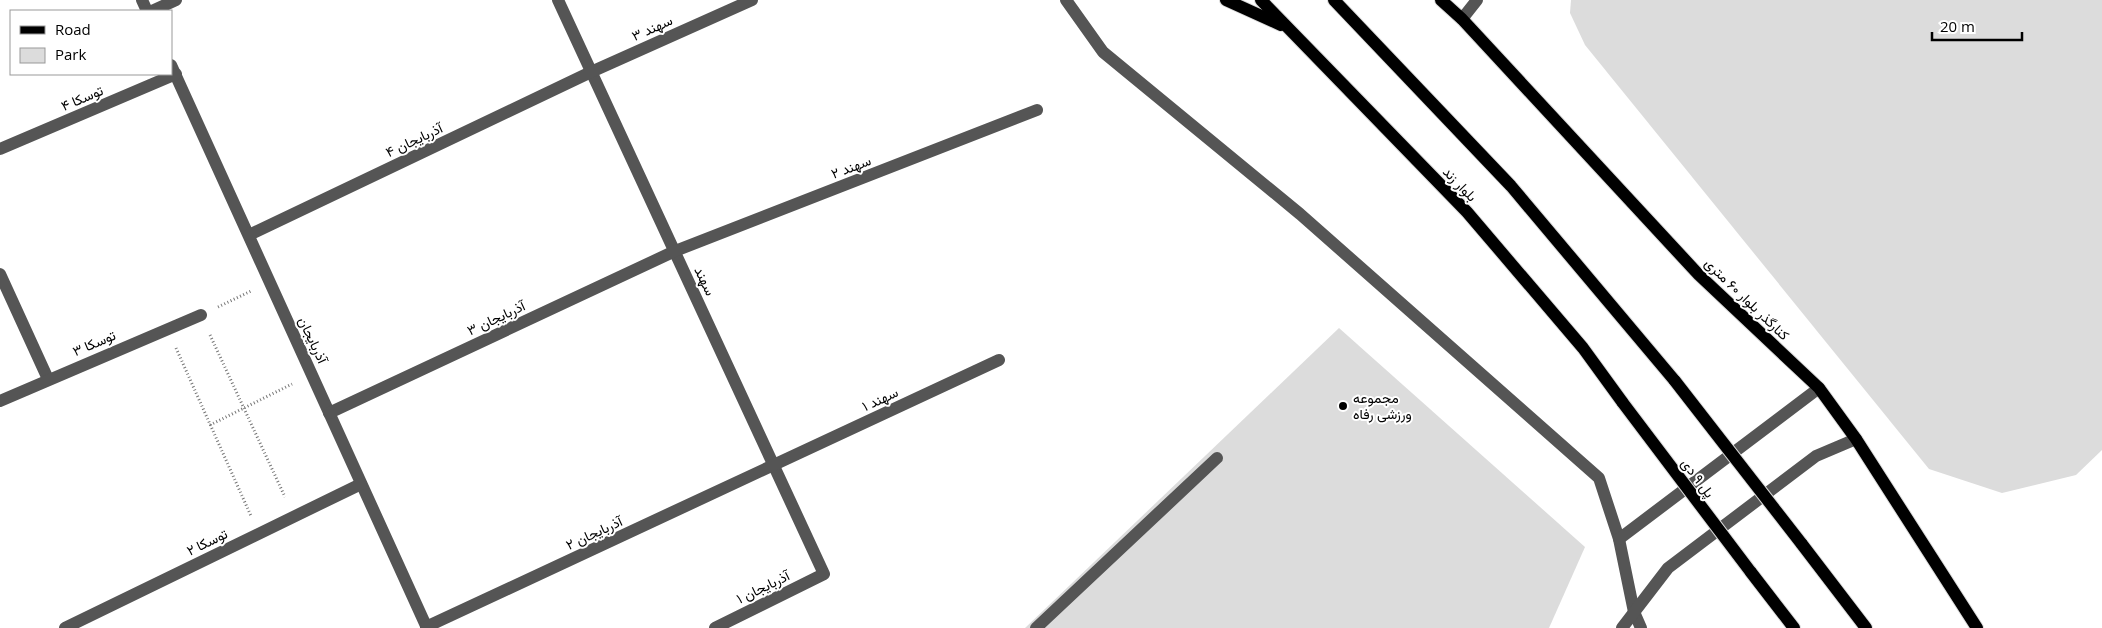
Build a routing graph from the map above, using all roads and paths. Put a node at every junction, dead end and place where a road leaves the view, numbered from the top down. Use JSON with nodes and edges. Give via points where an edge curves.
{"nodes":[{"id":1,"x":176,"y":0,"type":"edge"},
{"id":2,"x":558,"y":0,"type":"edge"},
{"id":3,"x":752,"y":0,"type":"edge"},
{"id":4,"x":1066,"y":0,"type":"edge"},
{"id":5,"x":1226,"y":0,"type":"edge"},
{"id":6,"x":1261,"y":0,"type":"edge"},
{"id":7,"x":1334,"y":0,"type":"edge"},
{"id":8,"x":1441,"y":0,"type":"edge"},
{"id":9,"x":1477,"y":0,"type":"edge"},
{"id":10,"x":154,"y":10,"type":"edge"},
{"id":11,"x":1462,"y":19,"type":"junction"},
{"id":12,"x":1287,"y":28,"type":"junction"},
{"id":13,"x":173,"y":69,"type":"edge"},
{"id":14,"x":591,"y":72,"type":"junction"},
{"id":15,"x":160,"y":75,"type":"edge"},
{"id":16,"x":1037,"y":110,"type":"dead end"},
{"id":17,"x":0,"y":149,"type":"edge"},
{"id":18,"x":249,"y":235,"type":"junction"},
{"id":19,"x":675,"y":251,"type":"junction"},
{"id":20,"x":0,"y":274,"type":"edge"},
{"id":21,"x":270,"y":282,"type":"junction"},
{"id":22,"x":201,"y":315,"type":"junction"},
{"id":23,"x":168,"y":329,"type":"junction"},
{"id":24,"x":999,"y":360,"type":"dead end"},
{"id":25,"x":312,"y":374,"type":"junction"},
{"id":26,"x":48,"y":379,"type":"junction"},
{"id":27,"x":1819,"y":388,"type":"junction"},
{"id":28,"x":0,"y":401,"type":"edge"},
{"id":29,"x":1623,"y":402,"type":"joint"},
{"id":30,"x":244,"y":408,"type":"junction"},
{"id":31,"x":329,"y":413,"type":"junction"},
{"id":32,"x":210,"y":425,"type":"junction"},
{"id":33,"x":1856,"y":439,"type":"junction"},
{"id":34,"x":1218,"y":458,"type":"dead end"},
{"id":35,"x":774,"y":465,"type":"junction"},
{"id":36,"x":362,"y":484,"type":"junction"},
{"id":37,"x":294,"y":517,"type":"junction"},
{"id":38,"x":259,"y":534,"type":"junction"},
{"id":39,"x":1619,"y":538,"type":"junction"},
{"id":40,"x":824,"y":574,"type":"joint"},
{"id":41,"x":1634,"y":612,"type":"junction"},
{"id":42,"x":82,"y":624,"type":"edge"},
{"id":43,"x":65,"y":628,"type":"edge"},
{"id":44,"x":427,"y":628,"type":"edge"},
{"id":45,"x":715,"y":628,"type":"edge"},
{"id":46,"x":1036,"y":628,"type":"edge"},
{"id":47,"x":1622,"y":628,"type":"edge"},
{"id":48,"x":1641,"y":628,"type":"edge"},
{"id":49,"x":1794,"y":628,"type":"edge"},
{"id":50,"x":1866,"y":628,"type":"edge"},
{"id":51,"x":1977,"y":628,"type":"edge"}],
"edges":[{"from":1,"to":10,"type":"street"},
{"from":2,"to":14,"type":"street","name":"سهند"},
{"from":3,"to":14,"type":"street","name":"سهند ۳"},
{"from":4,"to":39,"type":"street","via":[[1104,52],[1300,214],[1599,478]]},
{"from":5,"to":12,"type":"main road"},
{"from":6,"to":12,"type":"main road","name":"بلوار زند"},
{"from":7,"to":50,"type":"main road","bridge":true,"via":[[1511,186],[1675,381]]},
{"from":8,"to":11,"type":"main road","name":"کنارگذر بلوار ۶۰ متری"},
{"from":9,"to":11,"type":"street"},
{"from":11,"to":27,"type":"main road","name":"کنارگذر بلوار ۶۰ متری","via":[[1699,275]]},
{"from":12,"to":29,"type":"main road","name":"بلوار زند","via":[[1467,212],[1583,348]]},
{"from":13,"to":18,"type":"street","name":"آذربایجان"},
{"from":14,"to":18,"type":"street","name":"آذربایجان ۴"},
{"from":14,"to":19,"type":"street","name":"سهند"},
{"from":15,"to":17,"type":"street","name":"توسکا ۴"},
{"from":16,"to":19,"type":"street","name":"سهند ۲"},
{"from":18,"to":21,"type":"street","name":"آذربایجان"},
{"from":19,"to":31,"type":"street","name":"آذربایجان ۳"},
{"from":19,"to":35,"type":"street","name":"سهند"},
{"from":20,"to":26,"type":"street"},
{"from":21,"to":22,"type":"path"},
{"from":21,"to":25,"type":"street","name":"آذربایجان"},
{"from":22,"to":23,"type":"street","name":"توسکا ۳"},
{"from":22,"to":30,"type":"path"},
{"from":23,"to":26,"type":"street","name":"توسکا ۳"},
{"from":23,"to":32,"type":"path"},
{"from":24,"to":35,"type":"street","name":"سهند ۱"},
{"from":25,"to":30,"type":"path"},
{"from":25,"to":31,"type":"street","name":"آذربایجان"},
{"from":26,"to":28,"type":"street","name":"توسکا ۳"},
{"from":27,"to":33,"type":"main road","name":"کنارگذر بلوار ۶۰ متری"},
{"from":27,"to":39,"type":"street"},
{"from":29,"to":49,"type":"main road","name":"پل ۹ دی","bridge":true},
{"from":30,"to":32,"type":"path"},
{"from":30,"to":37,"type":"path"},
{"from":31,"to":36,"type":"street","name":"آذربایجان"},
{"from":32,"to":38,"type":"path"},
{"from":33,"to":41,"type":"street","via":[[1816,456],[1668,568]]},
{"from":33,"to":51,"type":"main road","name":"کنارگذر بلوار ۶۰ متری"},
{"from":34,"to":46,"type":"street"},
{"from":35,"to":40,"type":"street","name":"سهند"},
{"from":35,"to":44,"type":"street","name":"آذربایجان ۲"},
{"from":36,"to":37,"type":"street","name":"توسکا ۲"},
{"from":36,"to":44,"type":"street","name":"آذربایجان"},
{"from":37,"to":38,"type":"street","name":"توسکا ۲"},
{"from":38,"to":42,"type":"street","name":"توسکا ۲"},
{"from":39,"to":41,"type":"street"},
{"from":40,"to":45,"type":"street","name":"آذربایجان ۱"},
{"from":41,"to":47,"type":"street"},
{"from":41,"to":48,"type":"street"},
{"from":42,"to":43,"type":"street","name":"توسکا ۲"}]}
